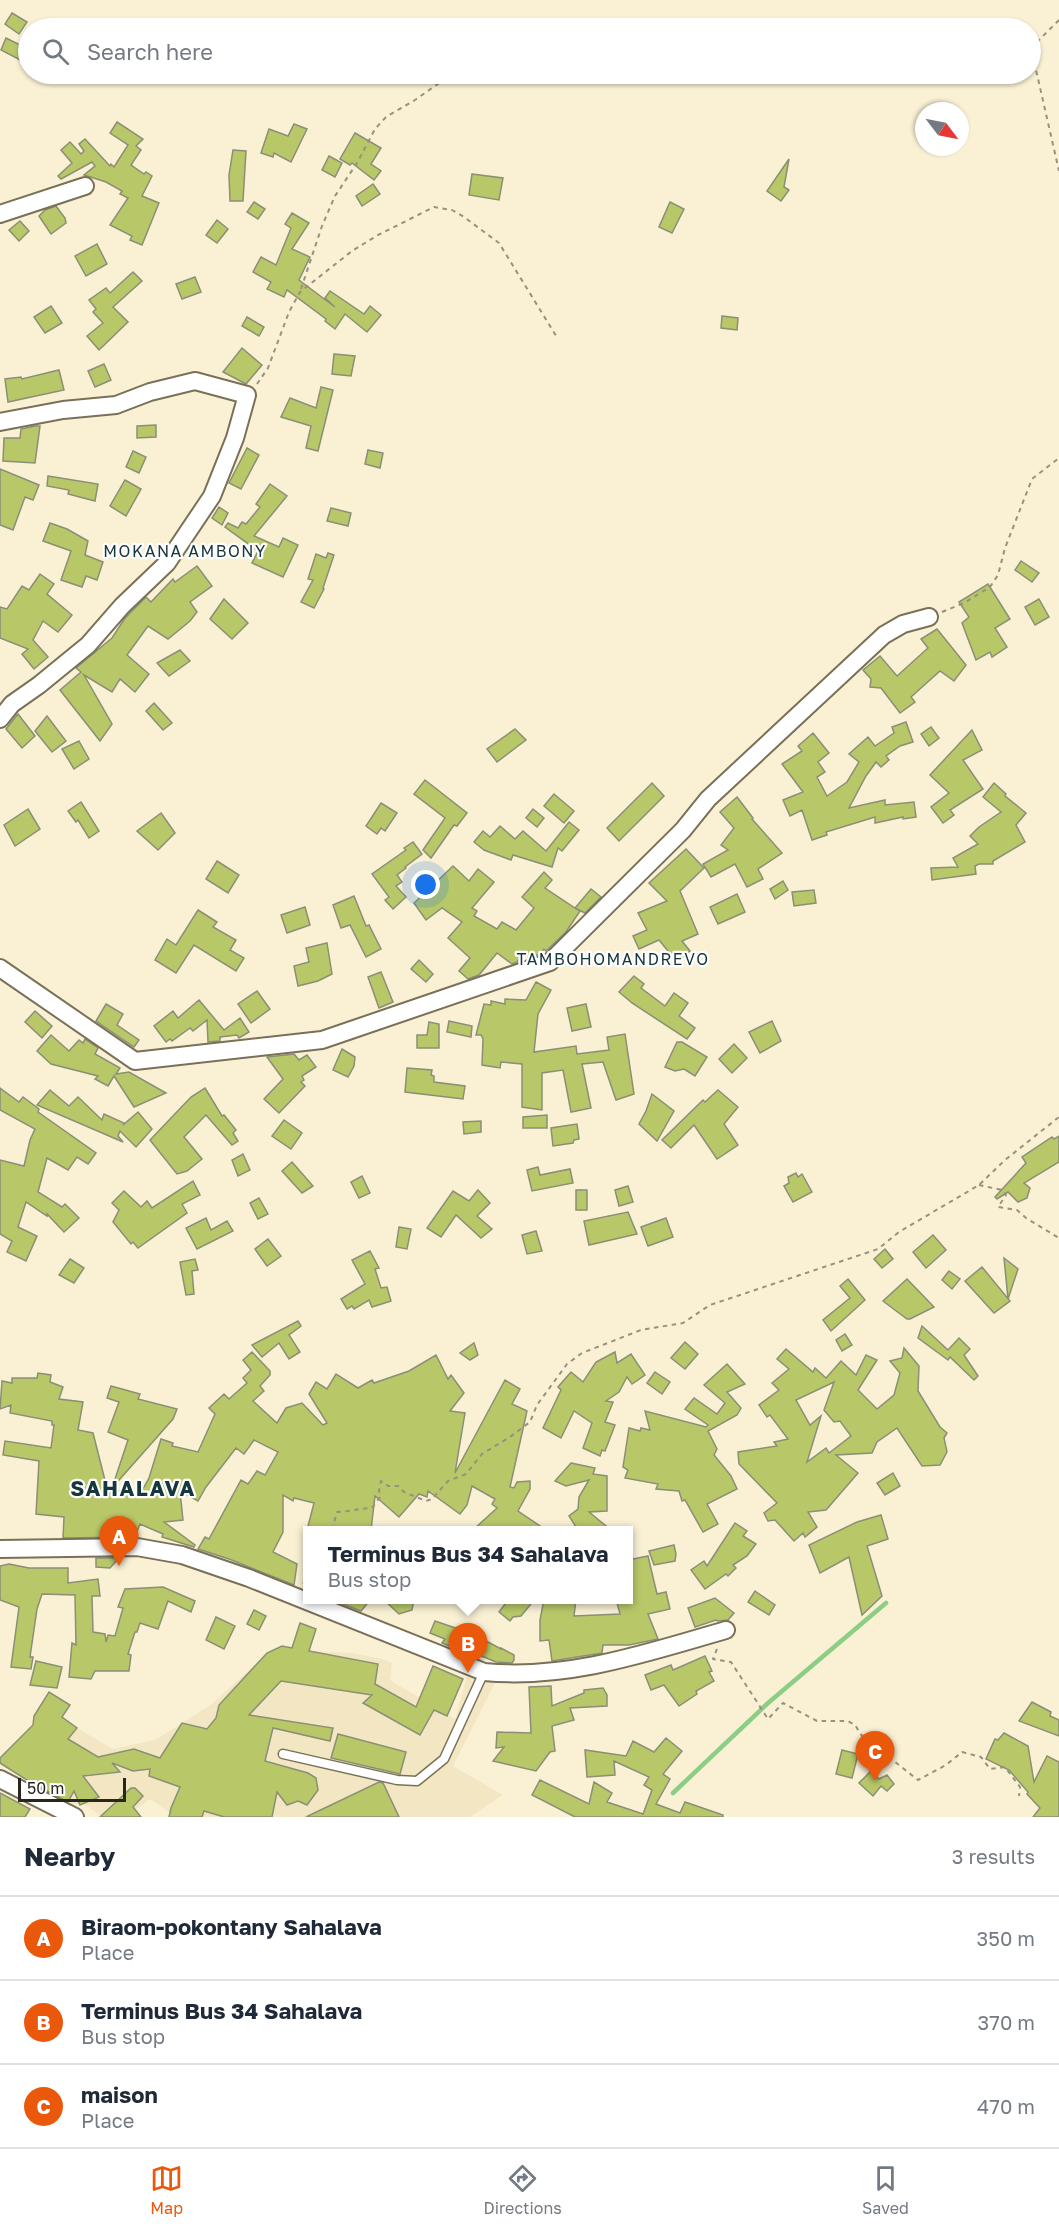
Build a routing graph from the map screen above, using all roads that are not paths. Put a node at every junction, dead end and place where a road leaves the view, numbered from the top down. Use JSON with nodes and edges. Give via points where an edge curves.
{"nodes":[{"id":1,"x":85,"y":186,"type":"dead end"},
{"id":2,"x":0,"y":214,"type":"edge"},
{"id":3,"x":0,"y":422,"type":"edge"},
{"id":4,"x":929,"y":617,"type":"road end"},
{"id":5,"x":0,"y":719,"type":"edge"},
{"id":6,"x":0,"y":968,"type":"edge"},
{"id":7,"x":0,"y":1549,"type":"edge"},
{"id":8,"x":303,"y":1600,"type":"edge"},
{"id":9,"x":314,"y":1604,"type":"edge"},
{"id":10,"x":726,"y":1630,"type":"road end"},
{"id":11,"x":484,"y":1672,"type":"junction"},
{"id":12,"x":283,"y":1754,"type":"dead end"},
{"id":13,"x":0,"y":1779,"type":"edge"},
{"id":14,"x":75,"y":1817,"type":"edge"}],
"edges":[{"from":1,"to":2,"type":"street"},
{"from":3,"to":5,"type":"street","via":[[116,405],[195,381],[247,395],[236,438],[212,495],[166,563],[88,645],[12,704]]},
{"from":4,"to":6,"type":"street","via":[[903,624],[884,635],[708,799],[683,830],[550,962],[322,1040],[135,1061]]},
{"from":7,"to":8,"type":"street","via":[[137,1547],[182,1555]]},
{"from":9,"to":11,"type":"street"},
{"from":10,"to":11,"type":"street","via":[[608,1664],[546,1673]]},
{"from":11,"to":12,"type":"lane","via":[[444,1759],[417,1782]]},
{"from":13,"to":14,"type":"street"}]}
